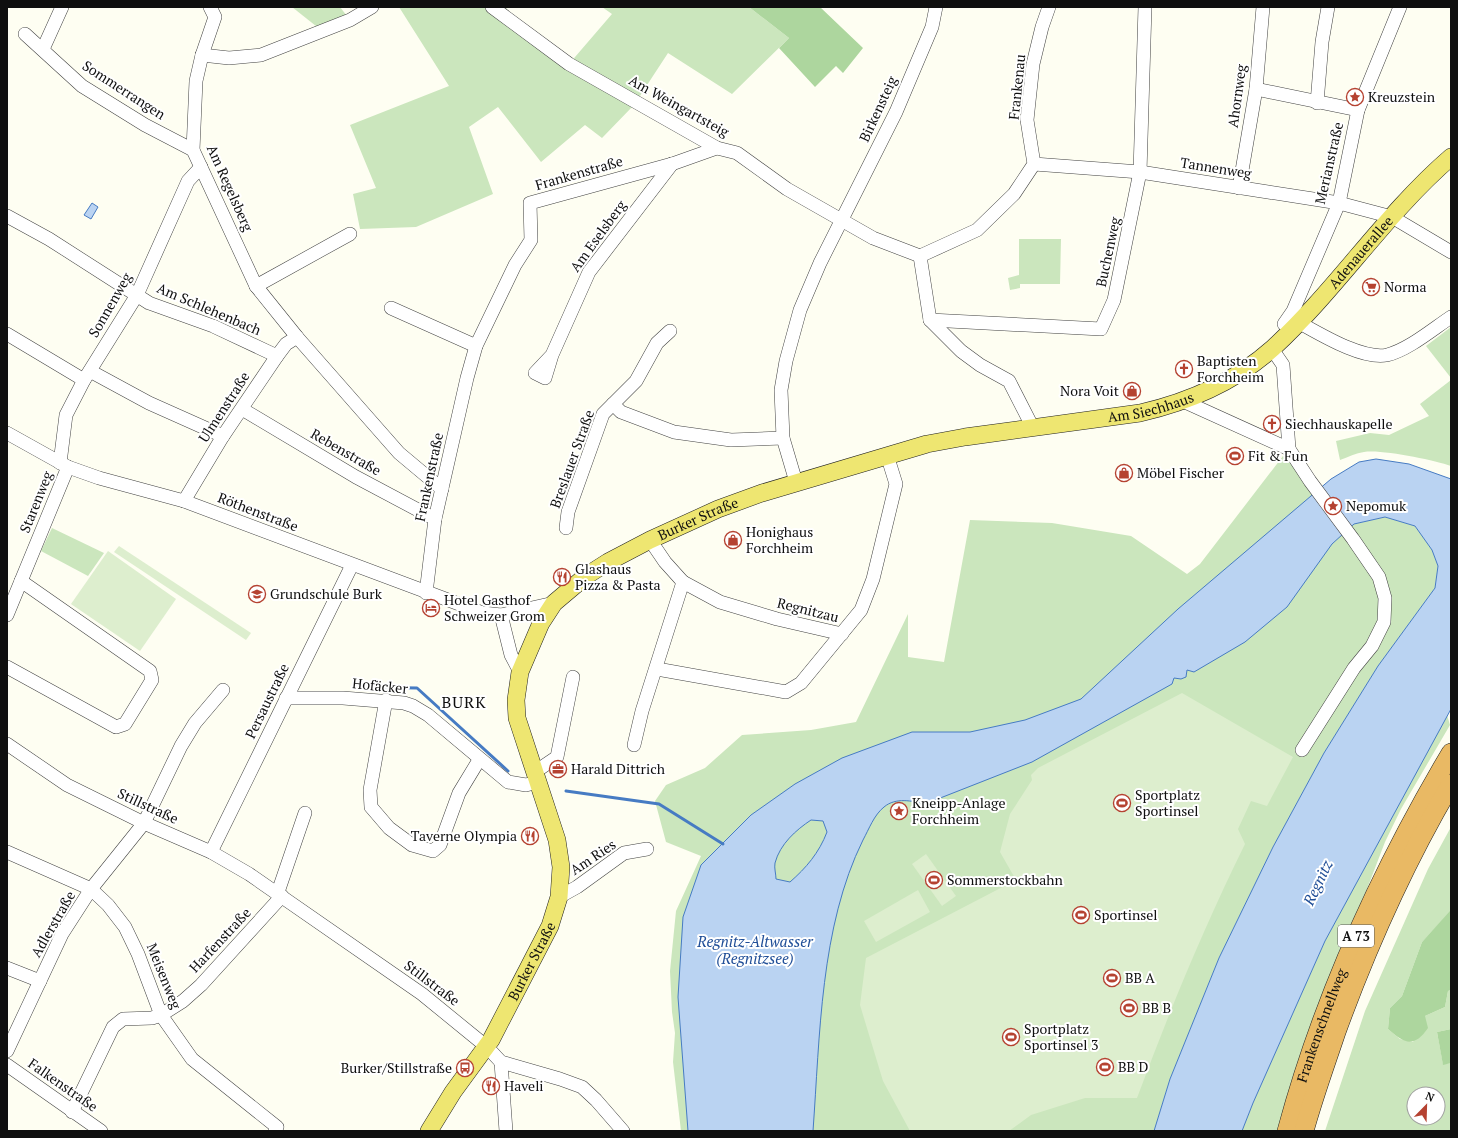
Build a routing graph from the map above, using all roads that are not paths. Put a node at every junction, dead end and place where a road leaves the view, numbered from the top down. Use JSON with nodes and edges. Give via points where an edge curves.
{"nodes":[{"id":1,"x":62,"y":7,"type":"edge"},
{"id":2,"x":210,"y":7,"type":"edge"},
{"id":3,"x":372,"y":7,"type":"edge"},
{"id":4,"x":492,"y":7,"type":"edge"},
{"id":5,"x":936,"y":7,"type":"edge"},
{"id":6,"x":1049,"y":7,"type":"edge"},
{"id":7,"x":1145,"y":7,"type":"edge"},
{"id":8,"x":1263,"y":7,"type":"edge"},
{"id":9,"x":1328,"y":7,"type":"edge"},
{"id":10,"x":1400,"y":7,"type":"edge"},
{"id":11,"x":26,"y":34,"type":"dead end"},
{"id":12,"x":43,"y":50,"type":"junction"},
{"id":13,"x":202,"y":55,"type":"junction"},
{"id":14,"x":1256,"y":89,"type":"junction"},
{"id":15,"x":1317,"y":103,"type":"junction"},
{"id":16,"x":1358,"y":110,"type":"junction"},
{"id":17,"x":717,"y":148,"type":"junction"},
{"id":18,"x":193,"y":150,"type":"junction"},
{"id":19,"x":1451,"y":157,"type":"edge"},
{"id":20,"x":672,"y":164,"type":"junction"},
{"id":21,"x":1034,"y":164,"type":"junction"},
{"id":22,"x":201,"y":167,"type":"junction"},
{"id":23,"x":1140,"y":172,"type":"junction"},
{"id":24,"x":1239,"y":188,"type":"junction"},
{"id":25,"x":1339,"y":203,"type":"junction"},
{"id":26,"x":7,"y":216,"type":"edge"},
{"id":27,"x":1392,"y":218,"type":"junction"},
{"id":28,"x":842,"y":221,"type":"junction"},
{"id":29,"x":350,"y":234,"type":"dead end"},
{"id":30,"x":1451,"y":251,"type":"edge"},
{"id":31,"x":920,"y":256,"type":"junction"},
{"id":32,"x":256,"y":286,"type":"junction"},
{"id":33,"x":137,"y":295,"type":"junction"},
{"id":34,"x":391,"y":308,"type":"dead end"},
{"id":35,"x":1451,"y":317,"type":"edge"},
{"id":36,"x":930,"y":320,"type":"junction"},
{"id":37,"x":1291,"y":323,"type":"junction"},
{"id":38,"x":670,"y":330,"type":"dead end"},
{"id":39,"x":7,"y":334,"type":"edge"},
{"id":40,"x":297,"y":338,"type":"junction"},
{"id":41,"x":476,"y":346,"type":"junction"},
{"id":42,"x":1272,"y":349,"type":"junction"},
{"id":43,"x":552,"y":355,"type":"dead end"},
{"id":44,"x":277,"y":356,"type":"junction"},
{"id":45,"x":87,"y":376,"type":"junction"},
{"id":46,"x":1183,"y":401,"type":"junction"},
{"id":47,"x":613,"y":404,"type":"junction"},
{"id":48,"x":242,"y":409,"type":"junction"},
{"id":49,"x":1032,"y":428,"type":"junction"},
{"id":50,"x":7,"y":433,"type":"edge"},
{"id":51,"x":223,"y":436,"type":"junction"},
{"id":52,"x":783,"y":438,"type":"junction"},
{"id":53,"x":1289,"y":449,"type":"junction"},
{"id":54,"x":887,"y":455,"type":"junction"},
{"id":55,"x":64,"y":465,"type":"junction"},
{"id":56,"x":796,"y":482,"type":"junction"},
{"id":57,"x":442,"y":489,"type":"junction"},
{"id":58,"x":184,"y":501,"type":"junction"},
{"id":59,"x":435,"y":519,"type":"junction"},
{"id":60,"x":566,"y":528,"type":"dead end"},
{"id":61,"x":650,"y":540,"type":"junction"},
{"id":62,"x":352,"y":565,"type":"junction"},
{"id":63,"x":20,"y":581,"type":"junction"},
{"id":64,"x":683,"y":582,"type":"junction"},
{"id":65,"x":426,"y":593,"type":"junction"},
{"id":66,"x":554,"y":603,"type":"junction"},
{"id":67,"x":7,"y":615,"type":"edge"},
{"id":68,"x":501,"y":615,"type":"junction"},
{"id":69,"x":842,"y":634,"type":"junction"},
{"id":70,"x":7,"y":667,"type":"edge"},
{"id":71,"x":657,"y":669,"type":"junction"},
{"id":72,"x":520,"y":672,"type":"junction"},
{"id":73,"x":573,"y":677,"type":"dead end"},
{"id":74,"x":223,"y":690,"type":"dead end"},
{"id":75,"x":286,"y":698,"type":"junction"},
{"id":76,"x":386,"y":700,"type":"junction"},
{"id":77,"x":7,"y":744,"type":"edge"},
{"id":78,"x":634,"y":744,"type":"dead end"},
{"id":79,"x":1302,"y":750,"type":"dead end"},
{"id":80,"x":1451,"y":753,"type":"edge"},
{"id":81,"x":479,"y":760,"type":"junction"},
{"id":82,"x":536,"y":777,"type":"junction"},
{"id":83,"x":1451,"y":784,"type":"edge"},
{"id":84,"x":305,"y":813,"type":"dead end"},
{"id":85,"x":144,"y":823,"type":"junction"},
{"id":86,"x":647,"y":849,"type":"dead end"},
{"id":87,"x":7,"y":852,"type":"edge"},
{"id":88,"x":212,"y":852,"type":"junction"},
{"id":89,"x":91,"y":889,"type":"junction"},
{"id":90,"x":280,"y":894,"type":"junction"},
{"id":91,"x":559,"y":897,"type":"junction"},
{"id":92,"x":7,"y":968,"type":"edge"},
{"id":93,"x":40,"y":981,"type":"junction"},
{"id":94,"x":161,"y":1015,"type":"junction"},
{"id":95,"x":487,"y":1047,"type":"junction"},
{"id":96,"x":7,"y":1051,"type":"edge"},
{"id":97,"x":501,"y":1062,"type":"junction"},
{"id":98,"x":7,"y":1065,"type":"edge"},
{"id":99,"x":72,"y":1112,"type":"junction"},
{"id":100,"x":101,"y":1131,"type":"edge"},
{"id":101,"x":275,"y":1131,"type":"edge"},
{"id":102,"x":429,"y":1131,"type":"edge"},
{"id":103,"x":506,"y":1131,"type":"edge"},
{"id":104,"x":622,"y":1131,"type":"edge"},
{"id":105,"x":1288,"y":1131,"type":"edge"},
{"id":106,"x":1304,"y":1131,"type":"edge"}],
"edges":[{"from":1,"to":12,"type":"street"},
{"from":2,"to":13,"type":"street","name":"Am Regelsberg","via":[[215,17]]},
{"from":3,"to":13,"type":"street","via":[[350,20],[261,55],[229,58]]},
{"from":4,"to":17,"type":"street","name":"Am Weingartsteig","via":[[569,64]]},
{"from":5,"to":28,"type":"street","name":"Birkensteig","via":[[932,27],[896,112]]},
{"from":6,"to":21,"type":"street","name":"Frankenau","via":[[1033,64],[1027,120]]},
{"from":7,"to":23,"type":"street","name":"Buchenweg"},
{"from":8,"to":14,"type":"street","name":"Ahornweg"},
{"from":9,"to":15,"type":"street"},
{"from":10,"to":16,"type":"street","name":"Merianstraße"},
{"from":11,"to":12,"type":"street","name":"Sommerrangen"},
{"from":12,"to":18,"type":"street","name":"Sommerrangen","via":[[82,86],[145,125]]},
{"from":13,"to":18,"type":"street","name":"Am Regelsberg","via":[[196,81]]},
{"from":14,"to":15,"type":"street"},
{"from":14,"to":24,"type":"street","name":"Ahornweg"},
{"from":15,"to":16,"type":"street"},
{"from":16,"to":25,"type":"street","name":"Merianstraße"},
{"from":17,"to":20,"type":"street","name":"Frankenstraße"},
{"from":17,"to":28,"type":"street","name":"Am Weingartsteig","via":[[737,153],[787,189]]},
{"from":18,"to":22,"type":"street","name":"Am Regelsberg"},
{"from":19,"to":27,"type":"main road","name":"Adenauerallee"},
{"from":20,"to":41,"type":"street","name":"Frankenstraße","via":[[530,203],[531,240],[515,265]]},
{"from":20,"to":43,"type":"street","name":"Am Eselsberg","via":[[589,272]]},
{"from":21,"to":23,"type":"street","name":"Tannenweg"},
{"from":21,"to":31,"type":"street","via":[[1014,194],[977,230]]},
{"from":22,"to":32,"type":"street","name":"Am Regelsberg"},
{"from":22,"to":33,"type":"street","name":"Sonnenweg","via":[[188,181]]},
{"from":23,"to":24,"type":"street","name":"Tannenweg"},
{"from":23,"to":36,"type":"street","name":"Buchenweg","via":[[1114,300],[1101,329]]},
{"from":24,"to":25,"type":"street","name":"Tannenweg"},
{"from":25,"to":27,"type":"street","name":"Tannenweg"},
{"from":25,"to":37,"type":"street","name":"Merianstraße","via":[[1293,311]]},
{"from":26,"to":33,"type":"street","name":"Am Schlehenbach","via":[[49,239]]},
{"from":27,"to":30,"type":"street","name":"Tannenweg"},
{"from":27,"to":37,"type":"main road","name":"Adenauerallee"},
{"from":28,"to":31,"type":"street","name":"Am Weingartsteig","via":[[873,238]]},
{"from":28,"to":52,"type":"street","name":"Birkensteig","via":[[800,310],[786,361],[782,390]]},
{"from":29,"to":32,"type":"street"},
{"from":31,"to":36,"type":"street"},
{"from":32,"to":40,"type":"street","name":"Am Regelsberg"},
{"from":33,"to":44,"type":"street","name":"Am Schlehenbach","via":[[149,303],[212,326]]},
{"from":33,"to":45,"type":"street","name":"Sonnenweg"},
{"from":34,"to":41,"type":"street"},
{"from":35,"to":37,"type":"street","via":[[1388,355],[1359,352]]},
{"from":36,"to":49,"type":"street","via":[[961,351],[980,365],[1009,380]]},
{"from":37,"to":42,"type":"main road","name":"Adenauerallee"},
{"from":38,"to":47,"type":"street","name":"Breslauer Straße","via":[[657,343],[636,381]]},
{"from":39,"to":45,"type":"street"},
{"from":40,"to":44,"type":"street","name":"Ulmenstraße","via":[[286,344]]},
{"from":40,"to":57,"type":"street","name":"Am Regelsberg","via":[[399,453]]},
{"from":41,"to":57,"type":"street","name":"Frankenstraße"},
{"from":42,"to":46,"type":"main road","name":"Am Siechhaus","via":[[1232,377]]},
{"from":42,"to":53,"type":"street","via":[[1283,365]]},
{"from":44,"to":48,"type":"street","name":"Ulmenstraße"},
{"from":45,"to":51,"type":"street"},
{"from":45,"to":55,"type":"street","name":"Sonnenweg","via":[[66,415]]},
{"from":46,"to":49,"type":"main road","name":"Am Siechhaus","via":[[1140,413]]},
{"from":46,"to":53,"type":"street"},
{"from":47,"to":52,"type":"street","name":"Breslauer Straße","via":[[621,412],[674,432],[731,440]]},
{"from":47,"to":60,"type":"street","name":"Breslauer Straße","via":[[603,414],[568,512]]},
{"from":48,"to":51,"type":"street","name":"Ulmenstraße"},
{"from":48,"to":59,"type":"street","name":"Rebenstraße","via":[[356,477]]},
{"from":49,"to":54,"type":"main road","name":"Burker Straße","via":[[948,440]]},
{"from":50,"to":55,"type":"street","name":"Röthenstraße"},
{"from":51,"to":58,"type":"street","name":"Ulmenstraße"},
{"from":52,"to":56,"type":"street","name":"Birkensteig"},
{"from":53,"to":79,"type":"street","via":[[1379,577],[1385,598],[1384,622],[1372,646],[1354,668]]},
{"from":54,"to":56,"type":"main road","name":"Burker Straße"},
{"from":54,"to":69,"type":"street","name":"Regnitzau","via":[[896,484],[873,579],[861,610]]},
{"from":55,"to":58,"type":"street","name":"Röthenstraße","via":[[100,478]]},
{"from":55,"to":63,"type":"street","name":"Starenweg"},
{"from":56,"to":61,"type":"main road","name":"Burker Straße","via":[[718,509]]},
{"from":57,"to":59,"type":"street","name":"Frankenstraße"},
{"from":58,"to":62,"type":"street","name":"Röthenstraße"},
{"from":59,"to":65,"type":"street","name":"Frankenstraße"},
{"from":61,"to":64,"type":"street","name":"Regnitzau"},
{"from":61,"to":66,"type":"main road","name":"Burker Straße","via":[[586,576]]},
{"from":62,"to":65,"type":"street","name":"Röthenstraße"},
{"from":62,"to":75,"type":"street","name":"Persaustraße"},
{"from":63,"to":67,"type":"street","name":"Starenweg"},
{"from":63,"to":70,"type":"street","via":[[150,671],[152,680],[125,724],[116,727]]},
{"from":64,"to":69,"type":"street","name":"Regnitzau","via":[[720,602]]},
{"from":64,"to":71,"type":"street"},
{"from":65,"to":68,"type":"street","name":"Röthenstraße","via":[[483,613]]},
{"from":66,"to":68,"type":"street","name":"Röthenstraße"},
{"from":66,"to":72,"type":"main road","name":"Burker Straße","via":[[541,623]]},
{"from":68,"to":72,"type":"street","via":[[511,655]]},
{"from":69,"to":71,"type":"street","via":[[801,683],[786,692]]},
{"from":71,"to":78,"type":"street","via":[[642,711]]},
{"from":72,"to":82,"type":"main road","name":"Burker Straße","via":[[516,700],[517,718]]},
{"from":73,"to":82,"type":"street","via":[[557,757]]},
{"from":74,"to":85,"type":"street","name":"Adlerstraße","via":[[195,723],[181,746]]},
{"from":75,"to":76,"type":"street","name":"Hofäcker"},
{"from":75,"to":88,"type":"street","name":"Persaustraße"},
{"from":76,"to":81,"type":"street","name":"Hofäcker","via":[[404,703],[423,712]]},
{"from":76,"to":81,"type":"street","via":[[370,790],[371,807],[389,828],[412,845],[433,851],[440,845],[459,793]]},
{"from":77,"to":85,"type":"street","name":"Stillstraße","via":[[68,786]]},
{"from":80,"to":105,"type":"highway","name":"Frankenschnellweg","number":"A 73","via":[[1396,850],[1351,950],[1313,1049]]},
{"from":81,"to":82,"type":"street","name":"Hofäcker","via":[[508,782],[526,785]]},
{"from":82,"to":91,"type":"main road","name":"Burker Straße","via":[[557,840],[561,867]]},
{"from":83,"to":106,"type":"highway","name":"Frankenschnellweg","number":"A 73","via":[[1411,857],[1364,958],[1328,1054]]},
{"from":84,"to":90,"type":"street"},
{"from":85,"to":88,"type":"street","name":"Stillstraße"},
{"from":85,"to":89,"type":"street","name":"Adlerstraße"},
{"from":86,"to":91,"type":"street","name":"Am Ries","via":[[624,853]]},
{"from":87,"to":89,"type":"street","name":"Meisenweg"},
{"from":88,"to":90,"type":"street","name":"Stillstraße"},
{"from":89,"to":93,"type":"street","name":"Adlerstraße","via":[[62,934]]},
{"from":89,"to":94,"type":"street","name":"Meisenweg","via":[[125,927]]},
{"from":90,"to":94,"type":"street","name":"Harfenstraße","via":[[201,985],[183,1002]]},
{"from":90,"to":95,"type":"street","name":"Stillstraße","via":[[422,994]]},
{"from":91,"to":95,"type":"main road","name":"Burker Straße","via":[[550,926]]},
{"from":92,"to":93,"type":"street"},
{"from":93,"to":96,"type":"street","name":"Adlerstraße"},
{"from":94,"to":99,"type":"street","name":"Harfenstraße","via":[[152,1018],[123,1019],[113,1027]]},
{"from":94,"to":101,"type":"street","name":"Meisenweg","via":[[192,1059],[277,1127]]},
{"from":95,"to":97,"type":"street","name":"Stillstraße"},
{"from":95,"to":102,"type":"main road","name":"Burker Straße","via":[[453,1092]]},
{"from":97,"to":103,"type":"street"},
{"from":97,"to":104,"type":"street","via":[[582,1087]]},
{"from":98,"to":99,"type":"street","name":"Falkenstraße"},
{"from":99,"to":100,"type":"street","name":"Falkenstraße"}]}
